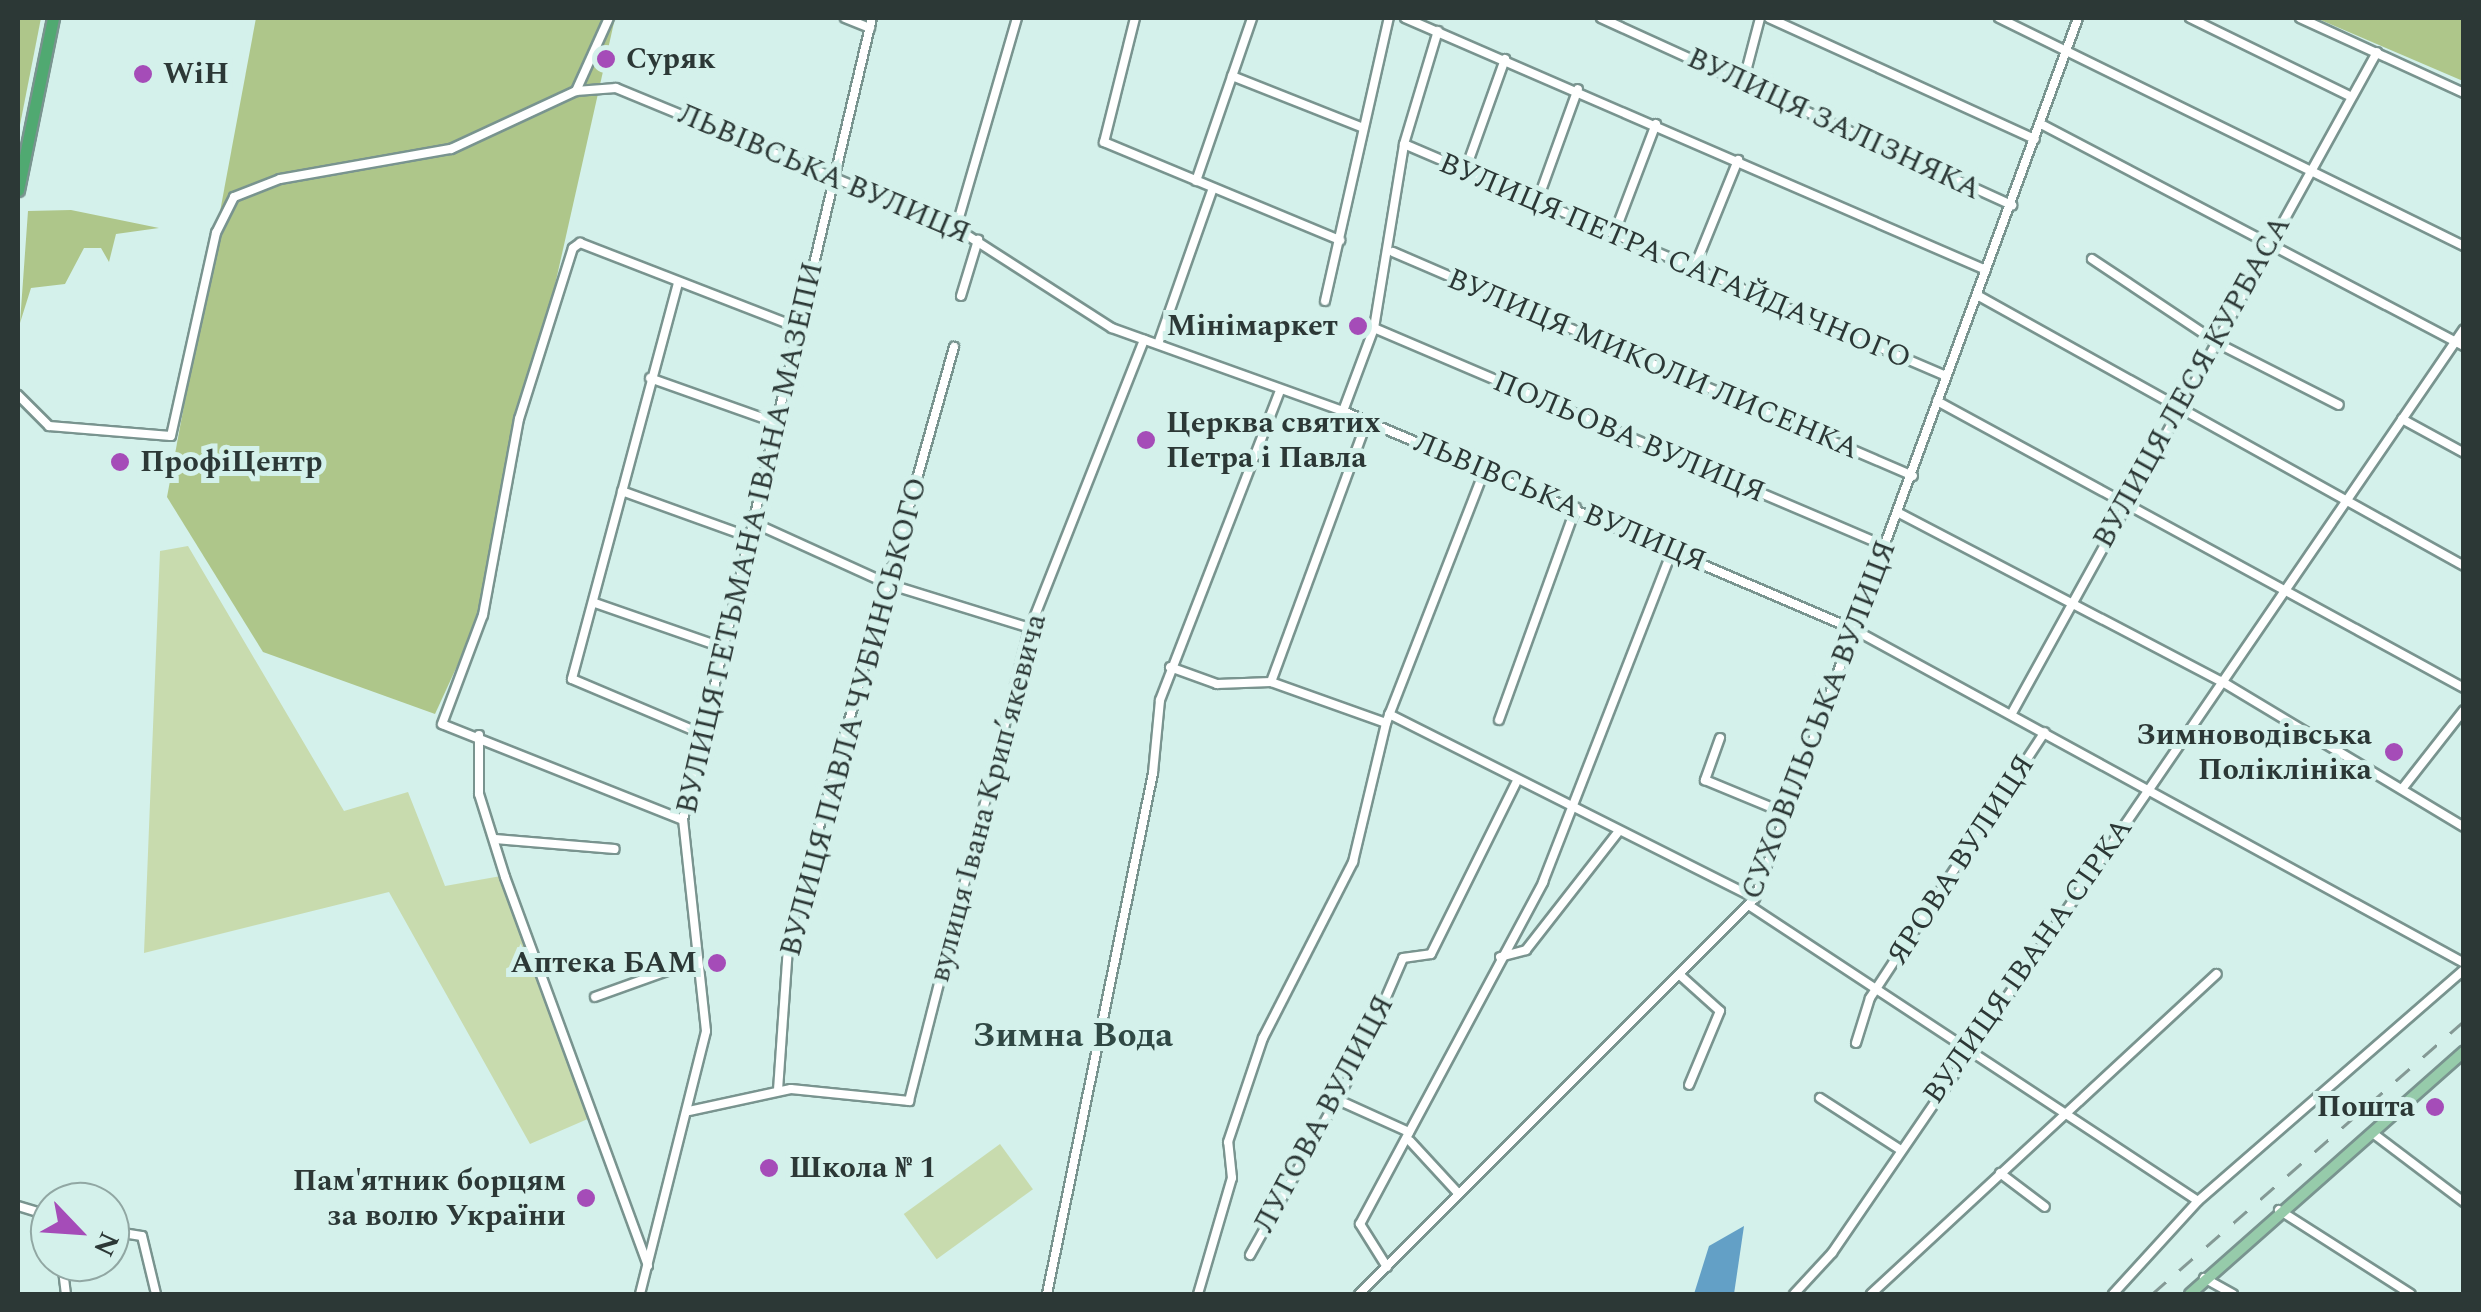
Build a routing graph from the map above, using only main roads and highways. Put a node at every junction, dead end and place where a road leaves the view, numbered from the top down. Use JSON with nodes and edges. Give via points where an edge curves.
{"nodes":[{"id":1,"x":53,"y":18,"type":"edge"},
{"id":2,"x":18,"y":190,"type":"edge"},
{"id":3,"x":2464,"y":1052,"type":"edge"},
{"id":4,"x":2190,"y":1294,"type":"edge"}],
"edges":[{"from":1,"to":2,"type":"highway"},
{"from":3,"to":4,"type":"main road"}]}
